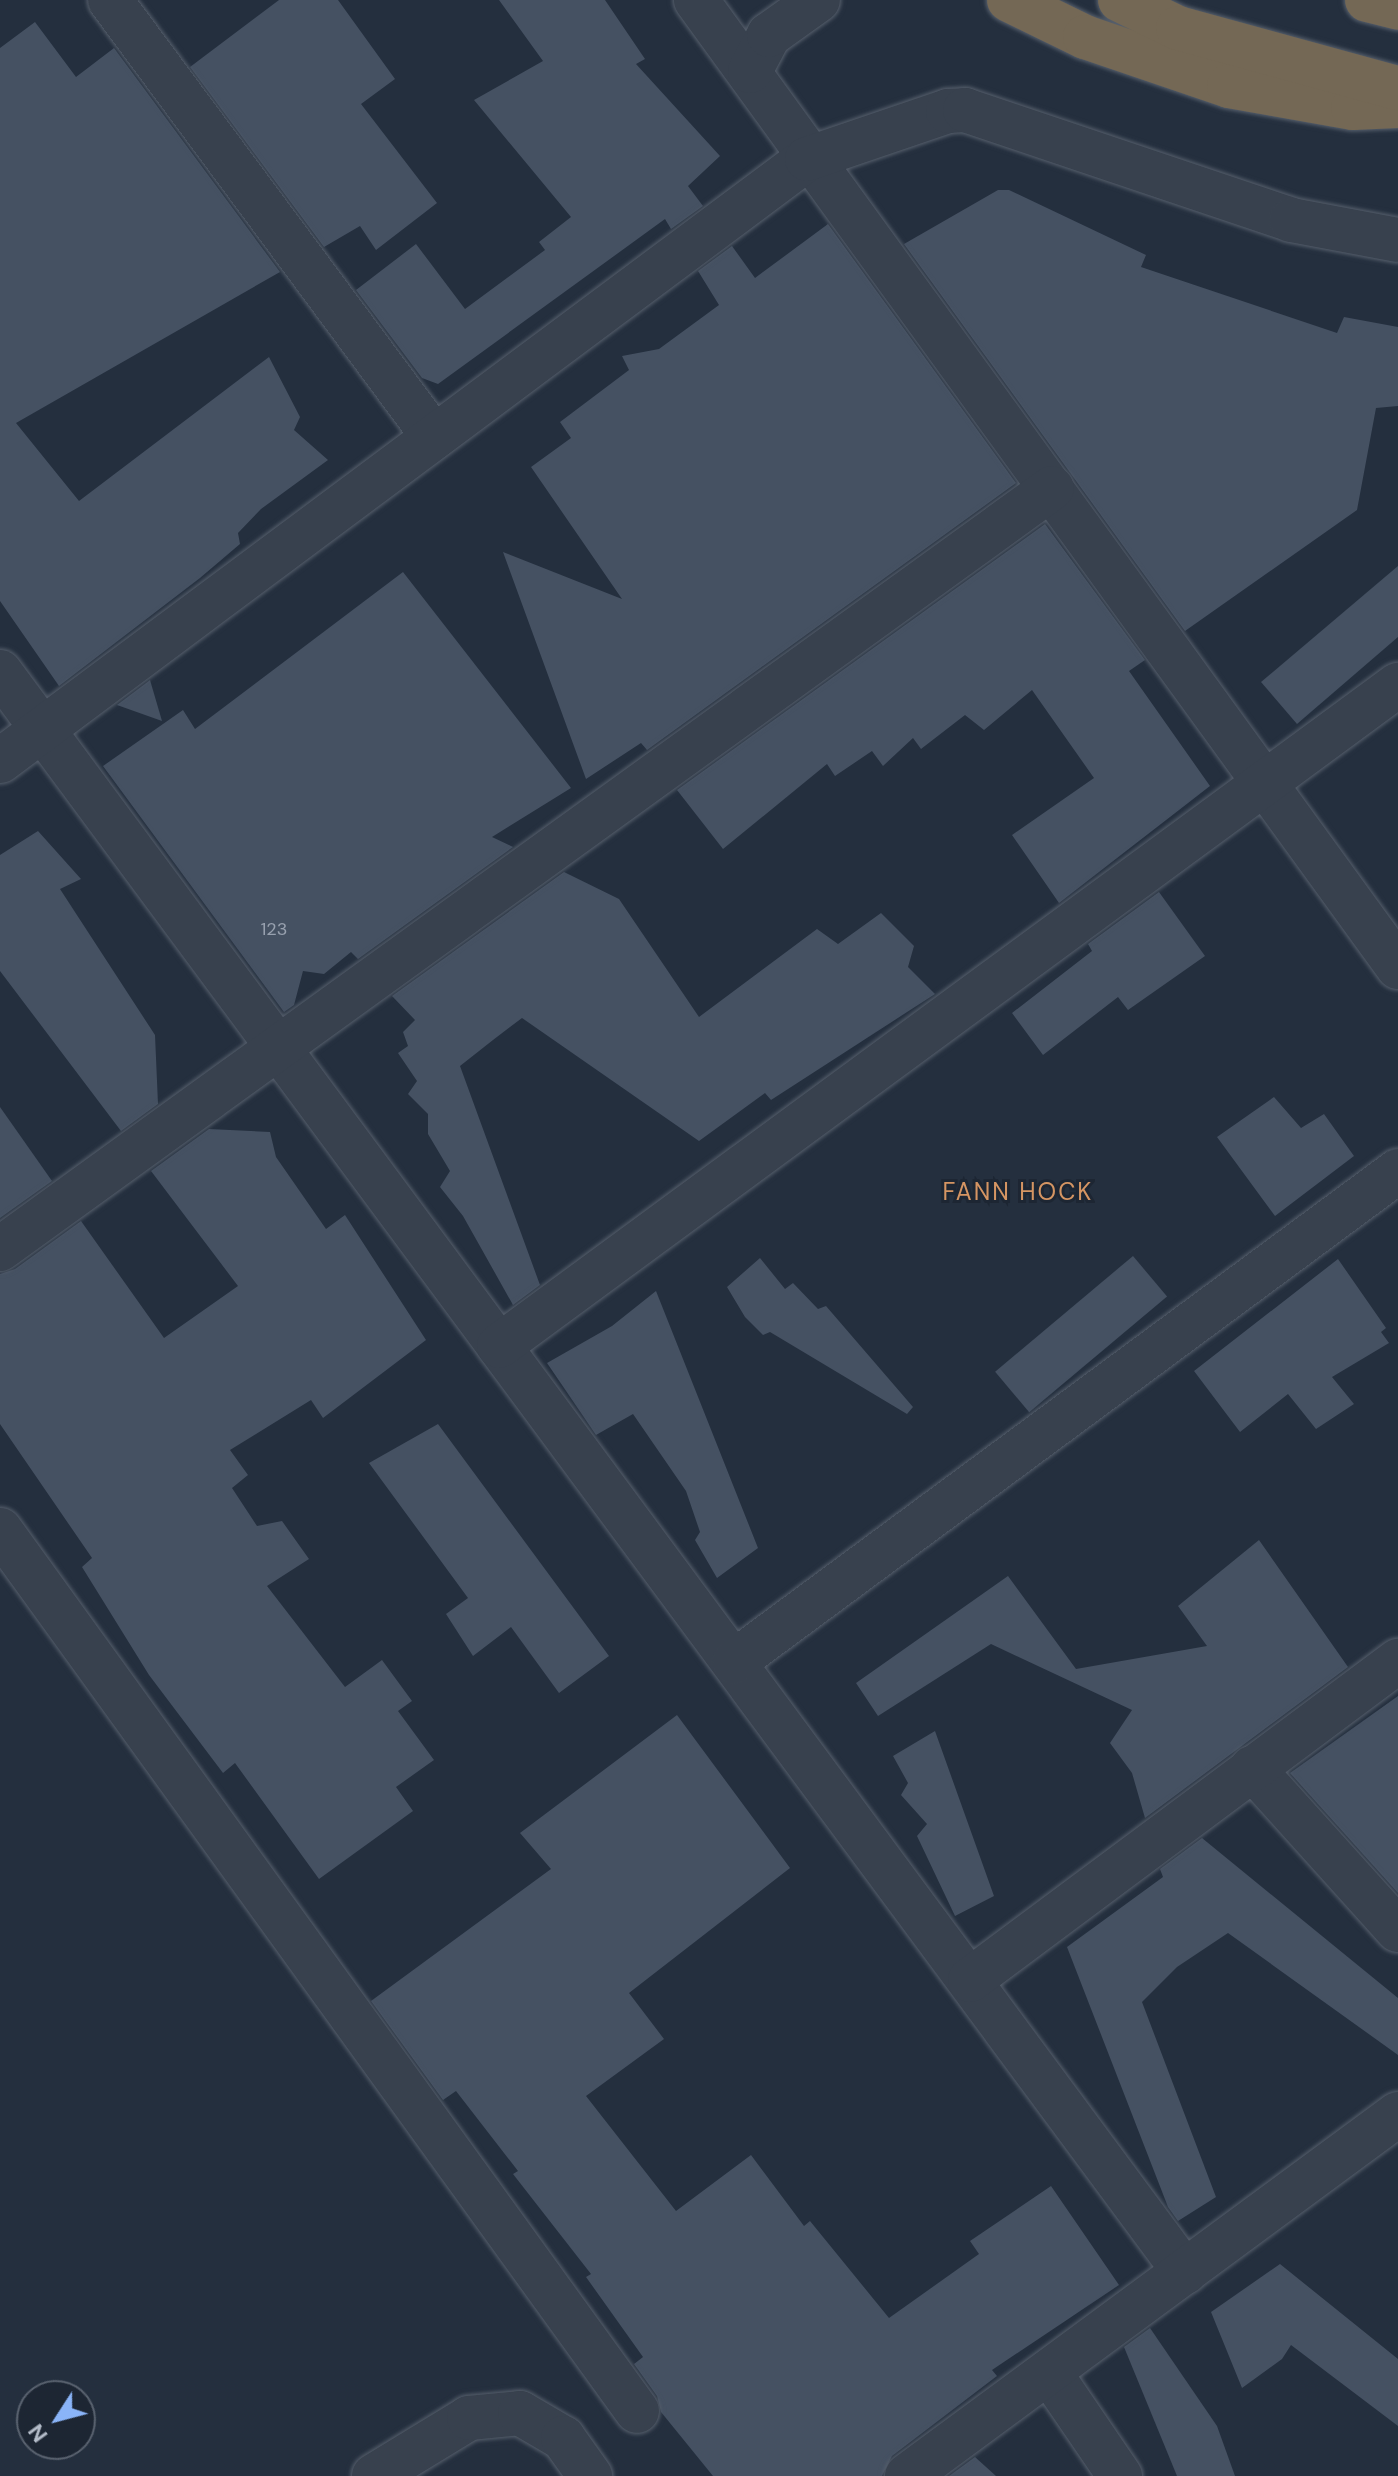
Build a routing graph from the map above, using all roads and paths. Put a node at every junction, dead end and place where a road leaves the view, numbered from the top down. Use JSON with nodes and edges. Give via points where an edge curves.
{"nodes":[{"id":1,"x":110,"y":0,"type":"edge"},
{"id":2,"x":696,"y":0,"type":"edge"},
{"id":3,"x":818,"y":0,"type":"edge"},
{"id":4,"x":1009,"y":0,"type":"edge"},
{"id":5,"x":1120,"y":0,"type":"edge"},
{"id":6,"x":1367,"y":0,"type":"edge"},
{"id":7,"x":1398,"y":8,"type":"edge"},
{"id":8,"x":750,"y":71,"type":"junction"},
{"id":9,"x":1398,"y":88,"type":"edge"},
{"id":10,"x":1398,"y":106,"type":"edge"},
{"id":11,"x":807,"y":159,"type":"junction"},
{"id":12,"x":1398,"y":240,"type":"edge"},
{"id":13,"x":434,"y":437,"type":"junction"},
{"id":14,"x":1052,"y":488,"type":"junction"},
{"id":15,"x":0,"y":672,"type":"edge"},
{"id":16,"x":1398,"y":685,"type":"edge"},
{"id":17,"x":43,"y":729,"type":"junction"},
{"id":18,"x":0,"y":761,"type":"edge"},
{"id":19,"x":1264,"y":782,"type":"junction"},
{"id":20,"x":1398,"y":967,"type":"edge"},
{"id":21,"x":278,"y":1048,"type":"junction"},
{"id":22,"x":1398,"y":1171,"type":"edge"},
{"id":23,"x":0,"y":1249,"type":"edge"},
{"id":24,"x":499,"y":1346,"type":"junction"},
{"id":25,"x":0,"y":1530,"type":"edge"},
{"id":26,"x":1398,"y":1661,"type":"edge"},
{"id":27,"x":734,"y":1662,"type":"junction"},
{"id":28,"x":1252,"y":1768,"type":"junction"},
{"id":29,"x":1398,"y":1930,"type":"edge"},
{"id":30,"x":970,"y":1980,"type":"junction"},
{"id":31,"x":1398,"y":2114,"type":"edge"},
{"id":32,"x":1185,"y":2272,"type":"junction"},
{"id":33,"x":1049,"y":2372,"type":"junction"},
{"id":34,"x":637,"y":2411,"type":"dead end"},
{"id":35,"x":374,"y":2476,"type":"edge"},
{"id":36,"x":590,"y":2476,"type":"edge"},
{"id":37,"x":907,"y":2476,"type":"edge"},
{"id":38,"x":1120,"y":2476,"type":"edge"}],
"edges":[{"from":1,"to":13,"type":"street"},
{"from":2,"to":8,"type":"street"},
{"from":3,"to":8,"type":"street","via":[[769,35]]},
{"from":4,"to":10,"type":"highway","via":[[1085,37],[1229,86],[1353,108]]},
{"from":5,"to":9,"type":"highway","via":[[1178,28]]},
{"from":6,"to":7,"type":"highway"},
{"from":8,"to":11,"type":"street"},
{"from":11,"to":12,"type":"street","via":[[948,111],[965,110],[1291,220]]},
{"from":11,"to":13,"type":"street"},
{"from":11,"to":14,"type":"street"},
{"from":13,"to":17,"type":"street"},
{"from":14,"to":19,"type":"street"},
{"from":14,"to":21,"type":"street"},
{"from":15,"to":17,"type":"street"},
{"from":16,"to":19,"type":"street"},
{"from":17,"to":18,"type":"street"},
{"from":17,"to":21,"type":"street"},
{"from":19,"to":20,"type":"street"},
{"from":19,"to":24,"type":"street"},
{"from":21,"to":23,"type":"street"},
{"from":21,"to":24,"type":"street"},
{"from":22,"to":27,"type":"street"},
{"from":24,"to":27,"type":"street"},
{"from":25,"to":34,"type":"street"},
{"from":26,"to":28,"type":"street"},
{"from":27,"to":30,"type":"street"},
{"from":28,"to":29,"type":"street"},
{"from":28,"to":30,"type":"street"},
{"from":30,"to":32,"type":"street"},
{"from":31,"to":32,"type":"street"},
{"from":32,"to":33,"type":"street"},
{"from":33,"to":37,"type":"street"},
{"from":33,"to":38,"type":"street"},
{"from":35,"to":36,"type":"street","via":[[469,2418],[520,2413],[563,2438]]}]}
